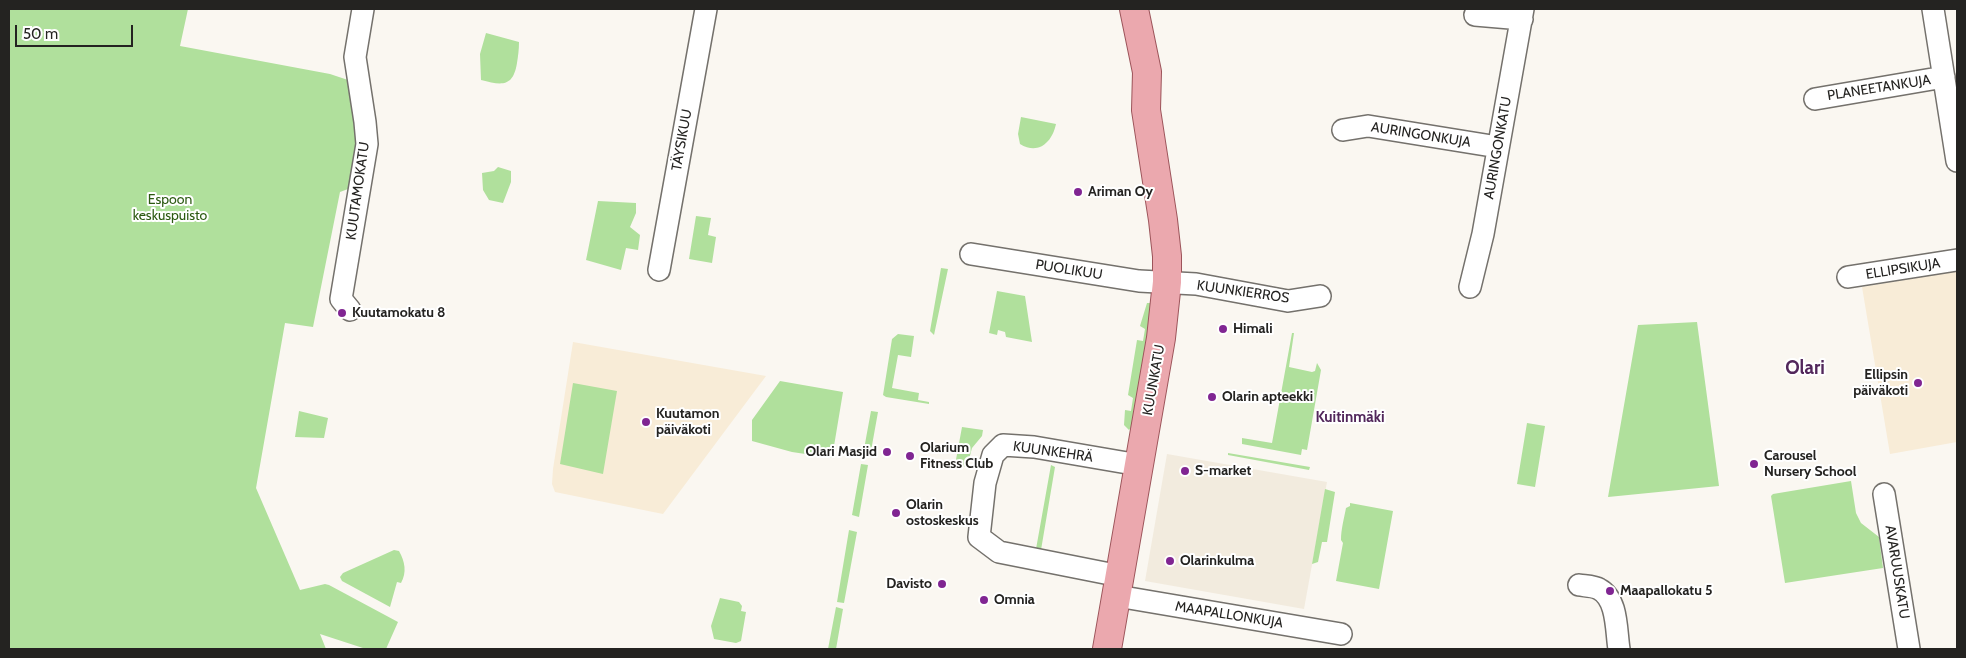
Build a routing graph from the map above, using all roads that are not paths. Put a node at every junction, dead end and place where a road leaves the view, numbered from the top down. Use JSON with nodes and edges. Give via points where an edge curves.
{"nodes":[{"id":1,"x":363,"y":9,"type":"edge"},
{"id":2,"x":706,"y":9,"type":"edge"},
{"id":3,"x":1117,"y":9,"type":"edge"},
{"id":4,"x":1134,"y":9,"type":"edge"},
{"id":5,"x":1932,"y":9,"type":"edge"},
{"id":6,"x":1522,"y":14,"type":"edge"},
{"id":7,"x":1475,"y":15,"type":"dead end"},
{"id":8,"x":1944,"y":77,"type":"junction"},
{"id":9,"x":1815,"y":99,"type":"dead end"},
{"id":10,"x":1146,"y":110,"type":"junction"},
{"id":11,"x":1343,"y":130,"type":"dead end"},
{"id":12,"x":1498,"y":147,"type":"junction"},
{"id":13,"x":1957,"y":161,"type":"edge"},
{"id":14,"x":971,"y":254,"type":"dead end"},
{"id":15,"x":1957,"y":260,"type":"edge"},
{"id":16,"x":659,"y":270,"type":"dead end"},
{"id":17,"x":1848,"y":277,"type":"dead end"},
{"id":18,"x":1167,"y":282,"type":"junction"},
{"id":19,"x":1470,"y":287,"type":"dead end"},
{"id":20,"x":1320,"y":296,"type":"dead end"},
{"id":21,"x":350,"y":310,"type":"dead end"},
{"id":22,"x":1139,"y":466,"type":"junction"},
{"id":23,"x":1884,"y":494,"type":"dead end"},
{"id":24,"x":1579,"y":585,"type":"dead end"},
{"id":25,"x":1118,"y":586,"type":"junction"},
{"id":26,"x":1341,"y":634,"type":"dead end"},
{"id":27,"x":1107,"y":649,"type":"edge"},
{"id":28,"x":1619,"y":649,"type":"edge"},
{"id":29,"x":1910,"y":649,"type":"edge"}],
"edges":[{"from":1,"to":21,"type":"street","name":"KUUTAMOKATU","via":[[355,57],[367,144],[341,298]]},
{"from":2,"to":16,"type":"street","name":"TÄYSIKUU"},
{"from":3,"to":10,"type":"main road","name":"KUUNKATU","via":[[1131,73]]},
{"from":4,"to":10,"type":"main road","name":"KUUNKATU","via":[[1148,72]]},
{"from":5,"to":8,"type":"street"},
{"from":6,"to":7,"type":"street"},
{"from":6,"to":12,"type":"street","name":"AURINGONKATU"},
{"from":8,"to":9,"type":"street","name":"PLANEETANKUJA"},
{"from":8,"to":13,"type":"street"},
{"from":10,"to":18,"type":"main road","name":"KUUNKATU","via":[[1162,211]]},
{"from":11,"to":12,"type":"street","name":"AURINGONKUJA","via":[[1368,126]]},
{"from":12,"to":19,"type":"street","name":"AURINGONKATU"},
{"from":14,"to":18,"type":"street","name":"PUOLIKUU","via":[[1139,281]]},
{"from":15,"to":17,"type":"street","name":"ELLIPSIKUJA"},
{"from":18,"to":20,"type":"street","name":"KUUNKIERROS","via":[[1196,284],[1288,301]]},
{"from":18,"to":22,"type":"main road","name":"KUUNKATU"},
{"from":22,"to":25,"type":"main road","name":"KUUNKATU"},
{"from":22,"to":25,"type":"street","name":"KUUNKEHRÄ","via":[[1034,447],[1003,445],[993,455],[985,483],[979,537],[999,552]]},
{"from":23,"to":29,"type":"street","name":"AVARUUSKATU"},
{"from":24,"to":28,"type":"street","via":[[1599,589],[1610,600]]},
{"from":25,"to":26,"type":"street","name":"MAAPALLONKUJA"},
{"from":25,"to":27,"type":"main road","name":"KUUNKATU"}]}
